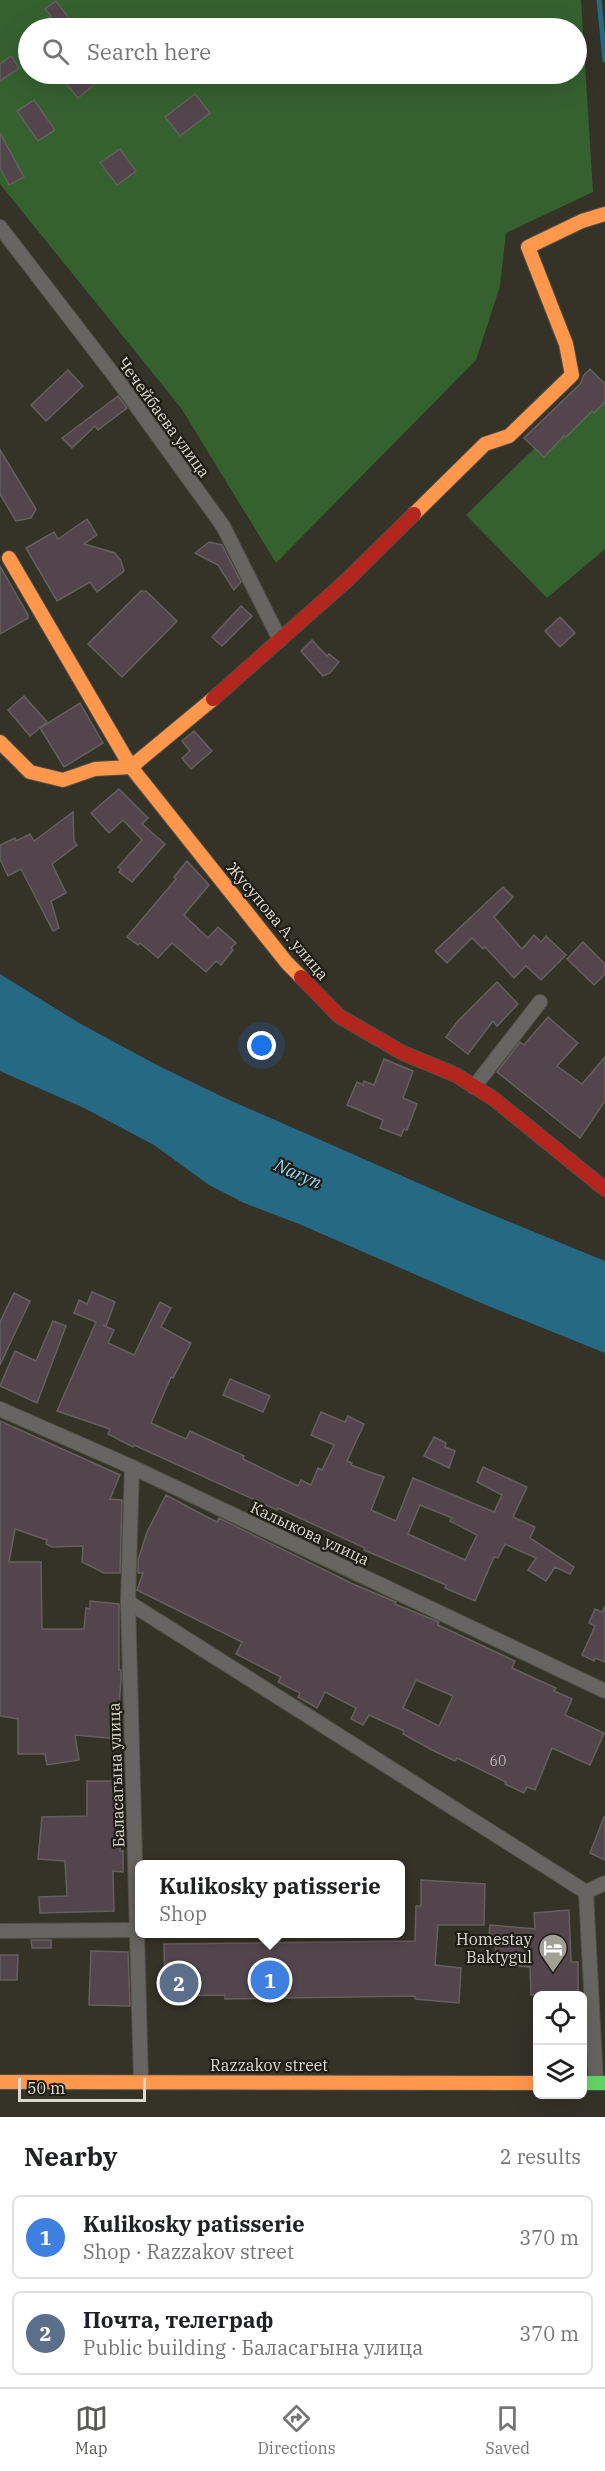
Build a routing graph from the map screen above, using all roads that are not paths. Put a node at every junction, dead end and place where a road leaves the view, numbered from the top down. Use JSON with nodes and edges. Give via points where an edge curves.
{"nodes":[{"id":1,"x":605,"y":214,"type":"edge"},
{"id":2,"x":0,"y":227,"type":"edge"},
{"id":3,"x":9,"y":558,"type":"dead end"},
{"id":4,"x":280,"y":640,"type":"junction"},
{"id":5,"x":0,"y":742,"type":"edge"},
{"id":6,"x":131,"y":767,"type":"junction"},
{"id":7,"x":540,"y":1002,"type":"dead end"},
{"id":8,"x":474,"y":1087,"type":"junction"},
{"id":9,"x":605,"y":1189,"type":"edge"},
{"id":10,"x":0,"y":1409,"type":"edge"},
{"id":11,"x":132,"y":1467,"type":"junction"},
{"id":12,"x":128,"y":1602,"type":"junction"},
{"id":13,"x":605,"y":1691,"type":"edge"},
{"id":14,"x":135,"y":1860,"type":"edge"},
{"id":15,"x":605,"y":1883,"type":"edge"},
{"id":16,"x":586,"y":1892,"type":"junction"},
{"id":17,"x":135,"y":1930,"type":"edge"},
{"id":18,"x":0,"y":1931,"type":"edge"},
{"id":19,"x":137,"y":1938,"type":"edge"},
{"id":20,"x":141,"y":2081,"type":"junction"},
{"id":21,"x":0,"y":2082,"type":"edge"},
{"id":22,"x":533,"y":2082,"type":"edge"},
{"id":23,"x":594,"y":2083,"type":"edge"}],
"edges":[{"from":1,"to":4,"type":"main road","via":[[528,247],[566,344],[572,375],[509,436],[485,444]]},
{"from":2,"to":4,"type":"street","name":"Чечейбаева улица","via":[[223,526]]},
{"from":3,"to":6,"type":"main road","name":"Жусупова А. улица"},
{"from":4,"to":6,"type":"main road"},
{"from":5,"to":6,"type":"main road","via":[[30,771],[63,780],[95,768]]},
{"from":6,"to":8,"type":"main road","name":"Жусупова А. улица","via":[[287,963],[339,1016]]},
{"from":7,"to":8,"type":"street"},
{"from":8,"to":9,"type":"main road","name":"Жусупова А. улица"},
{"from":10,"to":11,"type":"street","name":"Калыкова улица"},
{"from":11,"to":12,"type":"street","name":"Баласагына улица"},
{"from":11,"to":13,"type":"street","name":"Калыкова улица"},
{"from":12,"to":14,"type":"street","name":"Баласагына улица"},
{"from":12,"to":16,"type":"street"},
{"from":15,"to":16,"type":"street"},
{"from":16,"to":23,"type":"street"},
{"from":17,"to":18,"type":"street"},
{"from":19,"to":20,"type":"street","name":"Баласагына улица"},
{"from":20,"to":21,"type":"main road","name":"Razzakov street"},
{"from":20,"to":22,"type":"main road","name":"Razzakov street"}]}
